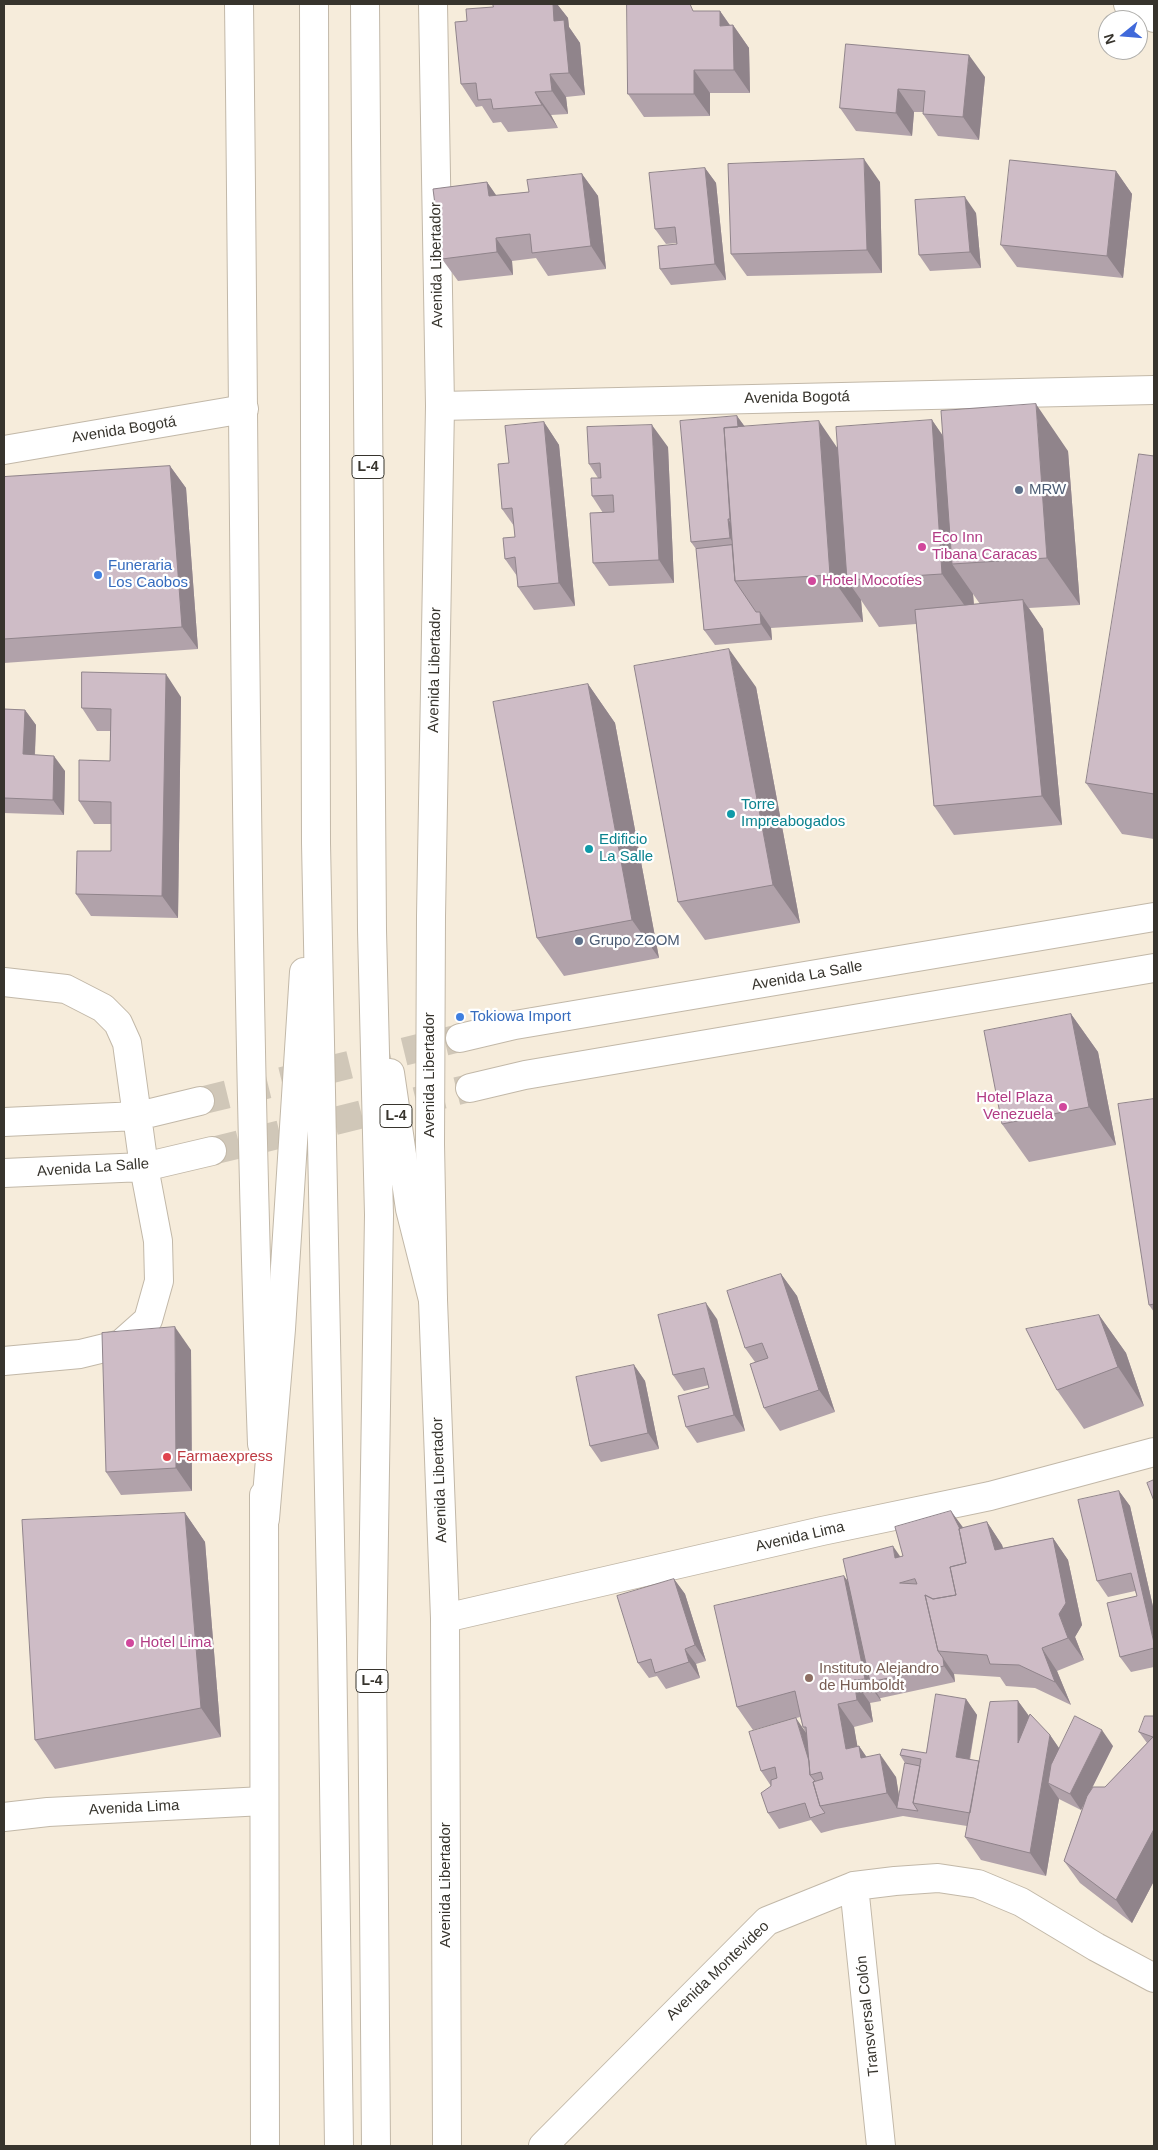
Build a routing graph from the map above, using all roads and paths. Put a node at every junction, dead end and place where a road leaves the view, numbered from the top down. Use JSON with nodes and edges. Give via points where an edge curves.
{"nodes":[{"id":1,"x":240,"y":4,"type":"edge"},
{"id":2,"x":314,"y":4,"type":"edge"},
{"id":3,"x":365,"y":4,"type":"edge"},
{"id":4,"x":433,"y":4,"type":"edge"},
{"id":5,"x":1128,"y":4,"type":"edge"},
{"id":6,"x":1150,"y":4,"type":"edge"},
{"id":7,"x":1154,"y":12,"type":"edge"},
{"id":8,"x":1154,"y":18,"type":"edge"},
{"id":9,"x":1154,"y":390,"type":"edge"},
{"id":10,"x":440,"y":406,"type":"junction"},
{"id":11,"x":244,"y":409,"type":"junction"},
{"id":12,"x":4,"y":450,"type":"edge"},
{"id":13,"x":316,"y":843,"type":"junction"},
{"id":14,"x":1154,"y":917,"type":"edge"},
{"id":15,"x":372,"y":930,"type":"junction"},
{"id":16,"x":1154,"y":968,"type":"edge"},
{"id":17,"x":4,"y":982,"type":"edge"},
{"id":18,"x":460,"y":1038,"type":"tunnel mouth"},
{"id":19,"x":470,"y":1088,"type":"tunnel mouth"},
{"id":20,"x":200,"y":1101,"type":"tunnel mouth"},
{"id":21,"x":138,"y":1116,"type":"junction"},
{"id":22,"x":4,"y":1122,"type":"edge"},
{"id":23,"x":212,"y":1151,"type":"tunnel mouth"},
{"id":24,"x":144,"y":1167,"type":"junction"},
{"id":25,"x":4,"y":1173,"type":"edge"},
{"id":26,"x":433,"y":1300,"type":"junction"},
{"id":27,"x":4,"y":1361,"type":"edge"},
{"id":28,"x":1154,"y":1452,"type":"edge"},
{"id":29,"x":265,"y":1519,"type":"junction"},
{"id":30,"x":445,"y":1618,"type":"junction"},
{"id":31,"x":264,"y":1801,"type":"junction"},
{"id":32,"x":4,"y":1817,"type":"edge"},
{"id":33,"x":854,"y":1886,"type":"junction"},
{"id":34,"x":1154,"y":1978,"type":"edge"},
{"id":35,"x":265,"y":2146,"type":"edge"},
{"id":36,"x":339,"y":2146,"type":"edge"},
{"id":37,"x":376,"y":2146,"type":"edge"},
{"id":38,"x":447,"y":2146,"type":"edge"},
{"id":39,"x":542,"y":2146,"type":"edge"},
{"id":40,"x":881,"y":2146,"type":"edge"}],
"edges":[{"from":1,"to":11,"type":"main road"},
{"from":2,"to":13,"type":"main road"},
{"from":3,"to":15,"type":"main road","number":"L-4"},
{"from":4,"to":10,"type":"main road","name":"Avenida Libertador","number":"L-4"},
{"from":5,"to":8,"type":"main road"},
{"from":6,"to":7,"type":"main road"},
{"from":9,"to":10,"type":"main road","name":"Avenida Bogotá"},
{"from":10,"to":26,"type":"main road","name":"Avenida Libertador","number":"L-4","via":[[431,916]]},
{"from":11,"to":12,"type":"main road","name":"Avenida Bogotá"},
{"from":11,"to":29,"type":"main road","via":[[248,976]]},
{"from":13,"to":29,"type":"main road","via":[[299,1021],[281,1329]]},
{"from":13,"to":36,"type":"main road"},
{"from":14,"to":18,"type":"main road","name":"Avenida La Salle","via":[[515,1025]]},
{"from":15,"to":26,"type":"main road","number":"L-4","via":[[410,1209]]},
{"from":15,"to":37,"type":"main road","number":"L-4","via":[[379,1215],[372,1660]]},
{"from":16,"to":19,"type":"main road","via":[[535,1073]]},
{"from":17,"to":21,"type":"main road","via":[[66,989],[103,1008],[118,1023],[128,1042]]},
{"from":20,"to":21,"type":"main road"},
{"from":21,"to":22,"type":"main road"},
{"from":21,"to":24,"type":"main road"},
{"from":23,"to":24,"type":"main road","name":"Avenida La Salle"},
{"from":24,"to":25,"type":"main road","name":"Avenida La Salle"},
{"from":24,"to":27,"type":"main road","via":[[158,1241],[159,1281],[148,1320],[120,1344],[80,1354]]},
{"from":26,"to":30,"type":"main road","name":"Avenida Libertador","number":"L-4"},
{"from":28,"to":30,"type":"main road","name":"Avenida Lima","via":[[990,1496],[822,1531]]},
{"from":29,"to":31,"type":"main road"},
{"from":30,"to":38,"type":"main road","name":"Avenida Libertador","number":"L-4"},
{"from":31,"to":32,"type":"main road","name":"Avenida Lima"},
{"from":31,"to":35,"type":"main road"},
{"from":33,"to":34,"type":"main road","name":"Avenida Montevideo","via":[[938,1878],[978,1884],[1021,1902]]},
{"from":33,"to":39,"type":"main road","name":"Avenida Montevideo","via":[[766,1921]]},
{"from":33,"to":40,"type":"main road","name":"Transversal Colón"}]}
